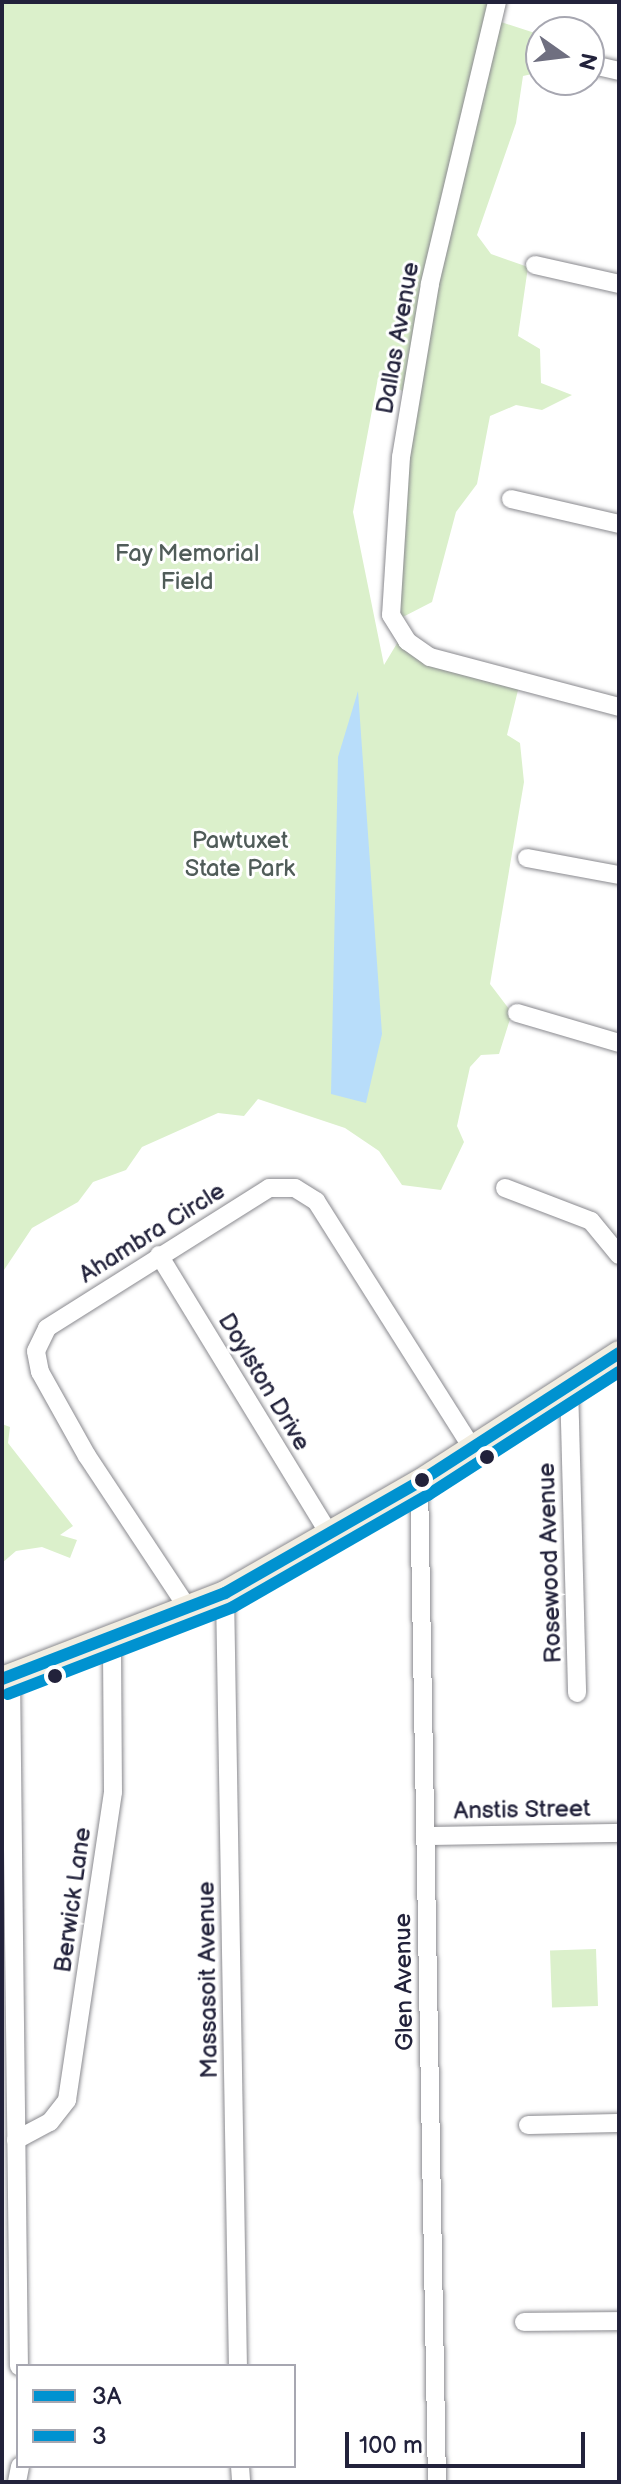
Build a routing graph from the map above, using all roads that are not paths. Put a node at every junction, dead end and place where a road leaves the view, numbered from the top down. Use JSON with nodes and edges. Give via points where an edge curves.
{"nodes":[{"id":1,"x":497,"y":2,"type":"edge"},
{"id":2,"x":535,"y":265,"type":"dead end"},
{"id":3,"x":619,"y":284,"type":"edge"},
{"id":4,"x":511,"y":499,"type":"dead end"},
{"id":5,"x":619,"y":524,"type":"edge"},
{"id":6,"x":619,"y":707,"type":"edge"},
{"id":7,"x":527,"y":858,"type":"dead end"},
{"id":8,"x":619,"y":875,"type":"edge"},
{"id":9,"x":517,"y":1013,"type":"dead end"},
{"id":10,"x":619,"y":1043,"type":"edge"},
{"id":11,"x":505,"y":1188,"type":"dead end"},
{"id":12,"x":159,"y":1255,"type":"junction"},
{"id":13,"x":619,"y":1255,"type":"edge"},
{"id":14,"x":619,"y":1353,"type":"edge"},
{"id":15,"x":569,"y":1384,"type":"junction"},
{"id":16,"x":471,"y":1446,"type":"junction"},
{"id":17,"x":419,"y":1482,"type":"junction"},
{"id":18,"x":329,"y":1534,"type":"junction"},
{"id":19,"x":225,"y":1593,"type":"junction"},
{"id":20,"x":187,"y":1607,"type":"junction"},
{"id":21,"x":112,"y":1638,"type":"junction"},
{"id":22,"x":6,"y":1678,"type":"edge"},
{"id":23,"x":577,"y":1693,"type":"dead end"},
{"id":24,"x":619,"y":1833,"type":"edge"},
{"id":25,"x":425,"y":1836,"type":"junction"},
{"id":26,"x":619,"y":2123,"type":"edge"},
{"id":27,"x":528,"y":2125,"type":"dead end"},
{"id":28,"x":16,"y":2140,"type":"junction"},
{"id":29,"x":619,"y":2321,"type":"edge"},
{"id":30,"x":524,"y":2322,"type":"dead end"},
{"id":31,"x":19,"y":2364,"type":"edge"},
{"id":32,"x":238,"y":2364,"type":"edge"},
{"id":33,"x":437,"y":2482,"type":"edge"}],
"edges":[{"from":1,"to":6,"type":"street","name":"Dallas Avenue","via":[[430,284],[401,457],[391,615],[407,641],[445,662]]},
{"from":2,"to":3,"type":"street"},
{"from":4,"to":5,"type":"street"},
{"from":7,"to":8,"type":"street"},
{"from":9,"to":10,"type":"street"},
{"from":11,"to":13,"type":"street","via":[[591,1221]]},
{"from":12,"to":16,"type":"street","name":"Ahambra Circle","via":[[269,1188],[303,1192]]},
{"from":12,"to":18,"type":"street","name":"Doylston Drive"},
{"from":12,"to":20,"type":"street","name":"Ahambra Circle","via":[[47,1328],[36,1351],[40,1372],[87,1456]]},
{"from":14,"to":15,"type":"main road"},
{"from":15,"to":16,"type":"main road"},
{"from":15,"to":23,"type":"street","name":"Rosewood Avenue"},
{"from":16,"to":17,"type":"main road"},
{"from":17,"to":18,"type":"main road"},
{"from":17,"to":25,"type":"street","name":"Glen Avenue"},
{"from":18,"to":19,"type":"main road"},
{"from":19,"to":20,"type":"main road"},
{"from":19,"to":32,"type":"street","name":"Massasoit Avenue"},
{"from":20,"to":21,"type":"main road"},
{"from":21,"to":22,"type":"main road"},
{"from":21,"to":28,"type":"street","name":"Berwick Lane","via":[[113,1792],[67,2100],[50,2122]]},
{"from":22,"to":28,"type":"street"},
{"from":24,"to":25,"type":"street","name":"Anstis Street"},
{"from":25,"to":33,"type":"street","name":"Glen Avenue"},
{"from":26,"to":27,"type":"street"},
{"from":28,"to":31,"type":"street"},
{"from":29,"to":30,"type":"street"}]}
